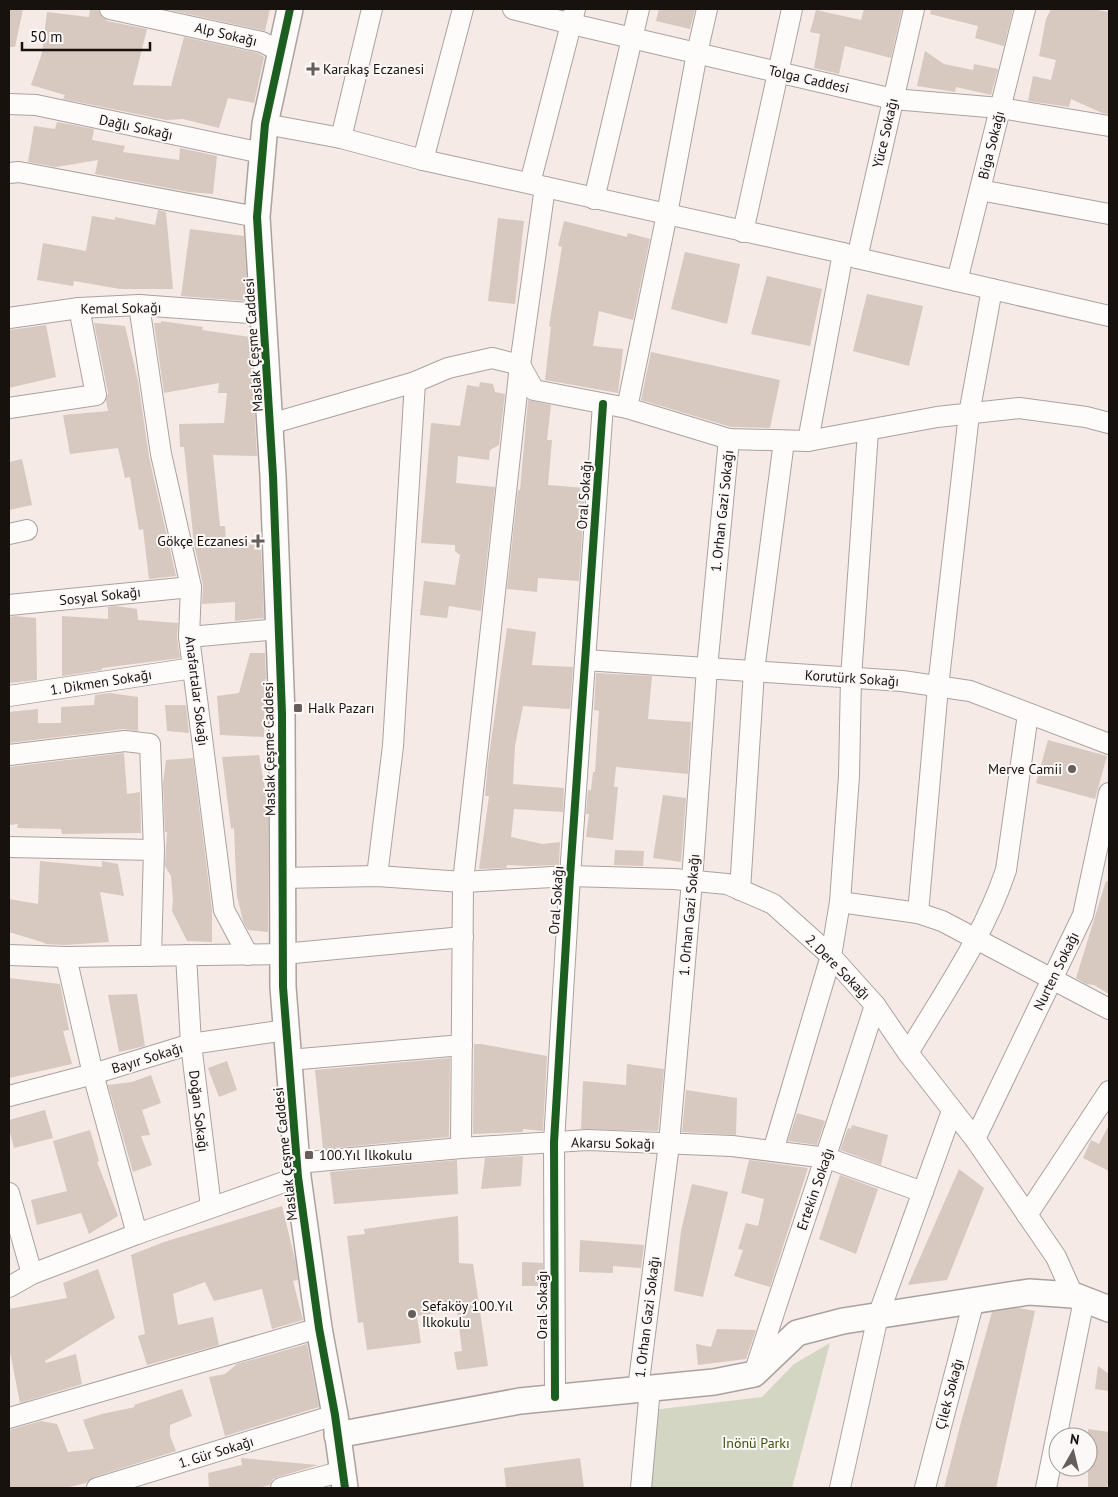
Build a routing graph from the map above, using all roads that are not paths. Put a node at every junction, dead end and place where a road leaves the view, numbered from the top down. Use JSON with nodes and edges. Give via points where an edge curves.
{"nodes":[{"id":1,"x":110,"y":9,"type":"edge"},
{"id":2,"x":290,"y":9,"type":"edge"},
{"id":3,"x":372,"y":9,"type":"edge"},
{"id":4,"x":463,"y":9,"type":"edge"},
{"id":5,"x":513,"y":9,"type":"edge"},
{"id":6,"x":639,"y":9,"type":"edge"},
{"id":7,"x":707,"y":9,"type":"edge"},
{"id":8,"x":792,"y":9,"type":"edge"},
{"id":9,"x":914,"y":9,"type":"edge"},
{"id":10,"x":1025,"y":9,"type":"edge"},
{"id":11,"x":574,"y":16,"type":"edge"},
{"id":12,"x":633,"y":38,"type":"junction"},
{"id":13,"x":281,"y":52,"type":"junction"},
{"id":14,"x":697,"y":53,"type":"junction"},
{"id":15,"x":778,"y":72,"type":"junction"},
{"id":16,"x":893,"y":98,"type":"junction"},
{"id":17,"x":9,"y":104,"type":"edge"},
{"id":18,"x":1000,"y":108,"type":"junction"},
{"id":19,"x":265,"y":124,"type":"junction"},
{"id":20,"x":1109,"y":126,"type":"edge"},
{"id":21,"x":341,"y":138,"type":"junction"},
{"id":22,"x":262,"y":153,"type":"junction"},
{"id":23,"x":424,"y":160,"type":"junction"},
{"id":24,"x":9,"y":173,"type":"edge"},
{"id":25,"x":538,"y":185,"type":"junction"},
{"id":26,"x":980,"y":190,"type":"junction"},
{"id":27,"x":594,"y":199,"type":"junction"},
{"id":28,"x":668,"y":214,"type":"junction"},
{"id":29,"x":1109,"y":214,"type":"edge"},
{"id":30,"x":257,"y":217,"type":"junction"},
{"id":31,"x":744,"y":232,"type":"junction"},
{"id":32,"x":850,"y":256,"type":"junction"},
{"id":33,"x":957,"y":280,"type":"junction"},
{"id":34,"x":992,"y":289,"type":"junction"},
{"id":35,"x":139,"y":304,"type":"junction"},
{"id":36,"x":79,"y":308,"type":"junction"},
{"id":37,"x":263,"y":314,"type":"junction"},
{"id":38,"x":1109,"y":316,"type":"edge"},
{"id":39,"x":9,"y":318,"type":"edge"},
{"id":40,"x":520,"y":366,"type":"junction"},
{"id":41,"x":416,"y":382,"type":"junction"},
{"id":42,"x":603,"y":404,"type":"junction"},
{"id":43,"x":9,"y":408,"type":"edge"},
{"id":44,"x":627,"y":408,"type":"junction"},
{"id":45,"x":969,"y":414,"type":"junction"},
{"id":46,"x":1109,"y":423,"type":"edge"},
{"id":47,"x":270,"y":424,"type":"junction"},
{"id":48,"x":868,"y":431,"type":"junction"},
{"id":49,"x":729,"y":439,"type":"junction"},
{"id":50,"x":784,"y":441,"type":"junction"},
{"id":51,"x":808,"y":441,"type":"junction"},
{"id":52,"x":191,"y":587,"type":"junction"},
{"id":53,"x":9,"y":605,"type":"edge"},
{"id":54,"x":279,"y":629,"type":"junction"},
{"id":55,"x":189,"y":637,"type":"junction"},
{"id":56,"x":585,"y":660,"type":"junction"},
{"id":57,"x":193,"y":668,"type":"junction"},
{"id":58,"x":706,"y":668,"type":"junction"},
{"id":59,"x":754,"y":671,"type":"junction"},
{"id":60,"x":851,"y":678,"type":"junction"},
{"id":61,"x":938,"y":687,"type":"junction"},
{"id":62,"x":9,"y":696,"type":"edge"},
{"id":63,"x":1028,"y":714,"type":"junction"},
{"id":64,"x":1109,"y":744,"type":"edge"},
{"id":65,"x":9,"y":754,"type":"edge"},
{"id":66,"x":1109,"y":793,"type":"edge"},
{"id":67,"x":9,"y":847,"type":"edge"},
{"id":68,"x":154,"y":850,"type":"junction"},
{"id":69,"x":377,"y":876,"type":"junction"},
{"id":70,"x":570,"y":876,"type":"junction"},
{"id":71,"x":282,"y":878,"type":"junction"},
{"id":72,"x":692,"y":880,"type":"junction"},
{"id":73,"x":463,"y":882,"type":"junction"},
{"id":74,"x":740,"y":890,"type":"junction"},
{"id":75,"x":840,"y":902,"type":"junction"},
{"id":76,"x":918,"y":913,"type":"junction"},
{"id":77,"x":463,"y":937,"type":"junction"},
{"id":78,"x":976,"y":939,"type":"junction"},
{"id":79,"x":283,"y":954,"type":"junction"},
{"id":80,"x":9,"y":955,"type":"edge"},
{"id":81,"x":248,"y":955,"type":"junction"},
{"id":82,"x":151,"y":956,"type":"junction"},
{"id":83,"x":186,"y":956,"type":"junction"},
{"id":84,"x":831,"y":956,"type":"junction"},
{"id":85,"x":66,"y":958,"type":"junction"},
{"id":86,"x":1052,"y":979,"type":"junction"},
{"id":87,"x":875,"y":1005,"type":"junction"},
{"id":88,"x":1109,"y":1009,"type":"edge"},
{"id":89,"x":286,"y":1030,"type":"junction"},
{"id":90,"x":191,"y":1044,"type":"junction"},
{"id":91,"x":462,"y":1046,"type":"junction"},
{"id":92,"x":908,"y":1053,"type":"junction"},
{"id":93,"x":289,"y":1060,"type":"junction"},
{"id":94,"x":93,"y":1074,"type":"junction"},
{"id":95,"x":1109,"y":1091,"type":"edge"},
{"id":96,"x":9,"y":1096,"type":"edge"},
{"id":97,"x":952,"y":1111,"type":"junction"},
{"id":98,"x":975,"y":1139,"type":"junction"},
{"id":99,"x":554,"y":1142,"type":"junction"},
{"id":100,"x":669,"y":1144,"type":"junction"},
{"id":101,"x":460,"y":1148,"type":"junction"},
{"id":102,"x":773,"y":1151,"type":"junction"},
{"id":103,"x":827,"y":1158,"type":"junction"},
{"id":104,"x":298,"y":1170,"type":"junction"},
{"id":105,"x":923,"y":1192,"type":"junction"},
{"id":106,"x":9,"y":1193,"type":"edge"},
{"id":107,"x":211,"y":1207,"type":"junction"},
{"id":108,"x":1027,"y":1215,"type":"junction"},
{"id":109,"x":136,"y":1234,"type":"junction"},
{"id":110,"x":32,"y":1274,"type":"junction"},
{"id":111,"x":9,"y":1287,"type":"edge"},
{"id":112,"x":1078,"y":1298,"type":"junction"},
{"id":113,"x":974,"y":1300,"type":"junction"},
{"id":114,"x":1109,"y":1309,"type":"edge"},
{"id":115,"x":878,"y":1316,"type":"junction"},
{"id":116,"x":320,"y":1328,"type":"junction"},
{"id":117,"x":754,"y":1374,"type":"junction"},
{"id":118,"x":644,"y":1389,"type":"junction"},
{"id":119,"x":555,"y":1397,"type":"junction"},
{"id":120,"x":9,"y":1418,"type":"edge"},
{"id":121,"x":336,"y":1425,"type":"junction"},
{"id":122,"x":344,"y":1480,"type":"edge"},
{"id":123,"x":97,"y":1488,"type":"edge"},
{"id":124,"x":281,"y":1488,"type":"edge"},
{"id":125,"x":641,"y":1488,"type":"edge"},
{"id":126,"x":840,"y":1488,"type":"edge"},
{"id":127,"x":925,"y":1488,"type":"edge"},
{"id":128,"x":1046,"y":1488,"type":"edge"}],
"edges":[{"from":1,"to":13,"type":"street","name":"Alp Sokağı","via":[[262,42]]},
{"from":2,"to":13,"type":"street","name":"Maslak Çeşme Caddesi"},
{"from":3,"to":21,"type":"street"},
{"from":4,"to":23,"type":"street"},
{"from":5,"to":11,"type":"street","name":"Tolga Caddesi"},
{"from":6,"to":12,"type":"street"},
{"from":7,"to":14,"type":"street"},
{"from":8,"to":15,"type":"street"},
{"from":9,"to":16,"type":"street","name":"Yüce Sokağı"},
{"from":10,"to":18,"type":"street","name":"Biga Sokağı"},
{"from":11,"to":12,"type":"street","name":"Tolga Caddesi"},
{"from":11,"to":25,"type":"street"},
{"from":12,"to":14,"type":"street","name":"Tolga Caddesi"},
{"from":12,"to":27,"type":"street"},
{"from":13,"to":19,"type":"street","name":"Maslak Çeşme Caddesi"},
{"from":14,"to":15,"type":"street","name":"Tolga Caddesi"},
{"from":14,"to":28,"type":"street"},
{"from":15,"to":16,"type":"street","name":"Tolga Caddesi"},
{"from":15,"to":31,"type":"street"},
{"from":16,"to":18,"type":"street","name":"Tolga Caddesi"},
{"from":16,"to":32,"type":"street","name":"Yüce Sokağı"},
{"from":17,"to":22,"type":"street","name":"Dağlı Sokağı","via":[[36,105]]},
{"from":18,"to":20,"type":"street","name":"Tolga Caddesi"},
{"from":18,"to":26,"type":"street","name":"Biga Sokağı"},
{"from":19,"to":21,"type":"street"},
{"from":19,"to":22,"type":"street","name":"Maslak Çeşme Caddesi"},
{"from":21,"to":23,"type":"street"},
{"from":22,"to":30,"type":"street","name":"Maslak Çeşme Caddesi"},
{"from":23,"to":25,"type":"street"},
{"from":24,"to":30,"type":"street","via":[[19,172]]},
{"from":25,"to":27,"type":"street"},
{"from":25,"to":40,"type":"street"},
{"from":26,"to":29,"type":"street"},
{"from":26,"to":33,"type":"street","name":"Biga Sokağı"},
{"from":27,"to":28,"type":"street"},
{"from":28,"to":31,"type":"street"},
{"from":28,"to":44,"type":"street"},
{"from":30,"to":37,"type":"street","name":"Maslak Çeşme Caddesi"},
{"from":31,"to":32,"type":"street"},
{"from":32,"to":33,"type":"street"},
{"from":32,"to":51,"type":"street","name":"Yüce Sokağı"},
{"from":33,"to":34,"type":"street"},
{"from":34,"to":38,"type":"street"},
{"from":34,"to":45,"type":"street"},
{"from":35,"to":36,"type":"street","name":"Kemal Sokağı"},
{"from":35,"to":37,"type":"street","name":"Kemal Sokağı"},
{"from":35,"to":52,"type":"street","name":"Anafartalar Sokağı","via":[[161,454]]},
{"from":36,"to":39,"type":"street","name":"Kemal Sokağı"},
{"from":36,"to":43,"type":"street","via":[[96,395]]},
{"from":37,"to":47,"type":"street","name":"Maslak Çeşme Caddesi"},
{"from":40,"to":41,"type":"street","via":[[492,358],[448,368]]},
{"from":40,"to":42,"type":"street","via":[[534,390]]},
{"from":40,"to":73,"type":"street"},
{"from":41,"to":47,"type":"street"},
{"from":41,"to":69,"type":"street","via":[[393,746]]},
{"from":42,"to":44,"type":"street"},
{"from":42,"to":56,"type":"street","name":"Oral Sokağı"},
{"from":44,"to":49,"type":"street"},
{"from":45,"to":46,"type":"street","via":[[1019,408]]},
{"from":45,"to":48,"type":"street","via":[[936,417]]},
{"from":45,"to":61,"type":"street"},
{"from":47,"to":54,"type":"street","name":"Maslak Çeşme Caddesi"},
{"from":48,"to":51,"type":"street"},
{"from":48,"to":60,"type":"street"},
{"from":49,"to":50,"type":"street"},
{"from":49,"to":58,"type":"street","name":"1. Orhan Gazi Sokağı"},
{"from":50,"to":51,"type":"street"},
{"from":50,"to":59,"type":"street"},
{"from":52,"to":53,"type":"street","name":"Sosyal Sokağı"},
{"from":52,"to":55,"type":"street","name":"Anafartalar Sokağı"},
{"from":54,"to":55,"type":"street"},
{"from":54,"to":71,"type":"street","name":"Maslak Çeşme Caddesi"},
{"from":55,"to":57,"type":"street","name":"Anafartalar Sokağı"},
{"from":56,"to":58,"type":"street","name":"Korutürk Sokağı"},
{"from":56,"to":70,"type":"street","name":"Oral Sokağı"},
{"from":57,"to":62,"type":"street","name":"1. Dikmen Sokağı"},
{"from":57,"to":81,"type":"street","name":"Anafartalar Sokağı","via":[[224,910]]},
{"from":58,"to":59,"type":"street","name":"Korutürk Sokağı"},
{"from":58,"to":72,"type":"street","name":"1. Orhan Gazi Sokağı"},
{"from":59,"to":60,"type":"street","name":"Korutürk Sokağı"},
{"from":59,"to":74,"type":"street"},
{"from":60,"to":61,"type":"street","name":"Korutürk Sokağı"},
{"from":60,"to":75,"type":"street","via":[[849,776]]},
{"from":61,"to":63,"type":"street","name":"Korutürk Sokağı","via":[[970,691]]},
{"from":61,"to":76,"type":"street"},
{"from":63,"to":64,"type":"street","name":"Korutürk Sokağı"},
{"from":63,"to":78,"type":"street","via":[[1006,870]]},
{"from":65,"to":68,"type":"street","via":[[125,741],[150,744]]},
{"from":66,"to":86,"type":"street","name":"Nurten Sokağı","via":[[1083,915]]},
{"from":67,"to":68,"type":"street"},
{"from":68,"to":82,"type":"street"},
{"from":69,"to":71,"type":"street","name":"2. Dere Sokağı"},
{"from":69,"to":73,"type":"street","name":"2. Dere Sokağı"},
{"from":70,"to":72,"type":"street","name":"2. Dere Sokağı"},
{"from":70,"to":73,"type":"street","name":"2. Dere Sokağı"},
{"from":70,"to":99,"type":"street","name":"Oral Sokağı"},
{"from":71,"to":79,"type":"street","name":"Maslak Çeşme Caddesi"},
{"from":72,"to":74,"type":"street","name":"2. Dere Sokağı","via":[[727,884]]},
{"from":72,"to":100,"type":"street","name":"1. Orhan Gazi Sokağı"},
{"from":73,"to":77,"type":"street"},
{"from":74,"to":84,"type":"street","name":"2. Dere Sokağı","via":[[773,904]]},
{"from":75,"to":76,"type":"street"},
{"from":75,"to":84,"type":"street"},
{"from":76,"to":78,"type":"street","via":[[942,921]]},
{"from":77,"to":79,"type":"street"},
{"from":77,"to":91,"type":"street"},
{"from":78,"to":86,"type":"street"},
{"from":78,"to":92,"type":"street"},
{"from":79,"to":81,"type":"street"},
{"from":79,"to":89,"type":"street","name":"Maslak Çeşme Caddesi"},
{"from":80,"to":85,"type":"street"},
{"from":81,"to":83,"type":"street"},
{"from":82,"to":83,"type":"street"},
{"from":82,"to":85,"type":"street"},
{"from":83,"to":90,"type":"street","name":"Doğan Sokağı"},
{"from":84,"to":87,"type":"street","name":"2. Dere Sokağı"},
{"from":84,"to":102,"type":"street"},
{"from":85,"to":94,"type":"street"},
{"from":86,"to":88,"type":"street"},
{"from":86,"to":98,"type":"street","name":"Nurten Sokağı"},
{"from":87,"to":92,"type":"street","name":"2. Dere Sokağı"},
{"from":87,"to":103,"type":"street","name":"Ertekin Sokağı"},
{"from":89,"to":90,"type":"street","name":"Bayır Sokağı"},
{"from":89,"to":93,"type":"street","name":"Maslak Çeşme Caddesi"},
{"from":90,"to":94,"type":"street","name":"Bayır Sokağı"},
{"from":90,"to":107,"type":"street","name":"Doğan Sokağı"},
{"from":91,"to":93,"type":"street"},
{"from":91,"to":101,"type":"street"},
{"from":92,"to":97,"type":"street","name":"2. Dere Sokağı"},
{"from":93,"to":104,"type":"street","name":"Maslak Çeşme Caddesi"},
{"from":94,"to":96,"type":"street","name":"Bayır Sokağı"},
{"from":94,"to":109,"type":"street"},
{"from":95,"to":108,"type":"street"},
{"from":97,"to":98,"type":"street","name":"2. Dere Sokağı"},
{"from":97,"to":105,"type":"street"},
{"from":98,"to":108,"type":"street","name":"2. Dere Sokağı"},
{"from":99,"to":100,"type":"street","name":"Akarsu Sokağı","via":[[588,1140]]},
{"from":99,"to":101,"type":"street","name":"Akarsu Sokağı"},
{"from":99,"to":119,"type":"street","name":"Oral Sokağı"},
{"from":100,"to":102,"type":"street","name":"Akarsu Sokağı"},
{"from":100,"to":118,"type":"street","name":"1. Orhan Gazi Sokağı"},
{"from":101,"to":104,"type":"street","name":"Akarsu Sokağı"},
{"from":102,"to":103,"type":"street","name":"Akarsu Sokağı"},
{"from":103,"to":105,"type":"street","name":"Akarsu Sokağı"},
{"from":103,"to":117,"type":"street","name":"Ertekin Sokağı"},
{"from":104,"to":107,"type":"street","name":"Akarsu Sokağı"},
{"from":104,"to":116,"type":"street","name":"Maslak Çeşme Caddesi"},
{"from":105,"to":115,"type":"street"},
{"from":106,"to":110,"type":"street"},
{"from":107,"to":109,"type":"street","name":"Akarsu Sokağı"},
{"from":108,"to":112,"type":"street","name":"2. Dere Sokağı","via":[[1056,1257]]},
{"from":109,"to":110,"type":"street","name":"Akarsu Sokağı"},
{"from":110,"to":111,"type":"street","name":"Akarsu Sokağı"},
{"from":112,"to":113,"type":"street","via":[[1029,1292]]},
{"from":112,"to":114,"type":"street"},
{"from":112,"to":128,"type":"street"},
{"from":113,"to":115,"type":"street"},
{"from":113,"to":127,"type":"street","name":"Çilek Sokağı"},
{"from":115,"to":117,"type":"street","via":[[797,1333]]},
{"from":115,"to":126,"type":"street"},
{"from":116,"to":120,"type":"street"},
{"from":116,"to":121,"type":"street","name":"Maslak Çeşme Caddesi"},
{"from":117,"to":118,"type":"street","via":[[714,1382]]},
{"from":118,"to":119,"type":"street"},
{"from":118,"to":125,"type":"street","name":"1. Orhan Gazi Sokağı"},
{"from":119,"to":121,"type":"street"},
{"from":121,"to":122,"type":"street","name":"Maslak Çeşme Caddesi"},
{"from":121,"to":123,"type":"street","name":"1. Gür Sokağı"},
{"from":122,"to":124,"type":"street"}]}
